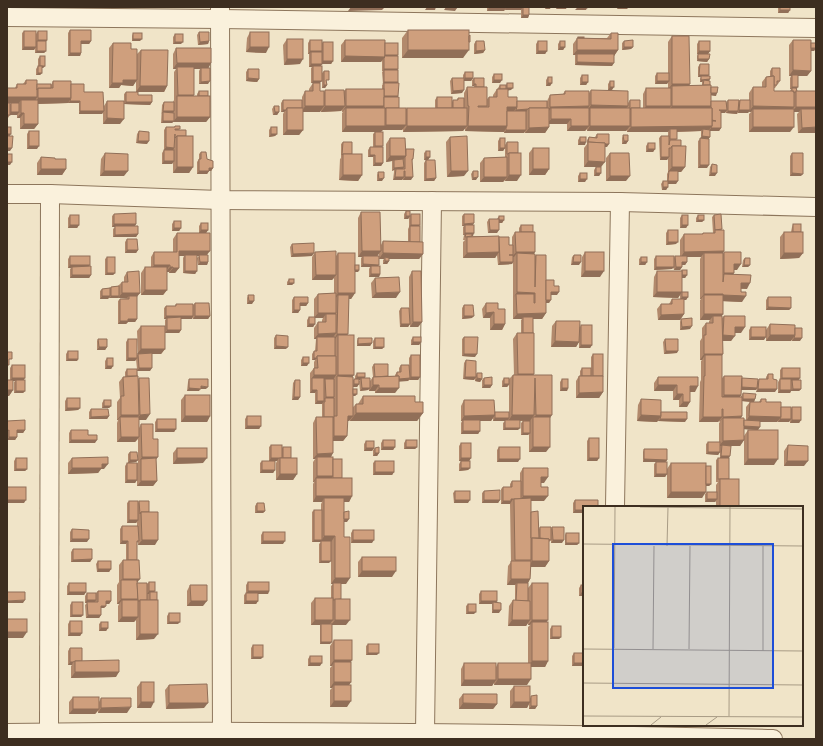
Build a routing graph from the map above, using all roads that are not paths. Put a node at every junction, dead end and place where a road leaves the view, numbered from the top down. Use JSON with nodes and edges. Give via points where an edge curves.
{"nodes":[{"id":1,"x":220,"y":13,"type":"edge"},
{"id":2,"x":7,"y":17,"type":"edge"},
{"id":3,"x":816,"y":28,"type":"edge"},
{"id":4,"x":7,"y":194,"type":"edge"},
{"id":5,"x":50,"y":194,"type":"junction"},
{"id":6,"x":220,"y":200,"type":"junction"},
{"id":7,"x":432,"y":201,"type":"junction"},
{"id":8,"x":620,"y":202,"type":"junction"},
{"id":9,"x":816,"y":207,"type":"edge"},
{"id":10,"x":615,"y":506,"type":"edge"},
{"id":11,"x":612,"y":730,"type":"edge"},
{"id":12,"x":49,"y":732,"type":"junction"},
{"id":13,"x":7,"y":733,"type":"edge"},
{"id":14,"x":425,"y":733,"type":"junction"},
{"id":15,"x":222,"y":735,"type":"edge"},
{"id":16,"x":544,"y":737,"type":"edge"},
{"id":17,"x":773,"y":739,"type":"edge"}],
"edges":[{"from":1,"to":2,"type":"street"},
{"from":1,"to":3,"type":"street"},
{"from":1,"to":6,"type":"street"},
{"from":4,"to":5,"type":"street"},
{"from":5,"to":6,"type":"street"},
{"from":5,"to":12,"type":"street"},
{"from":6,"to":7,"type":"street"},
{"from":6,"to":15,"type":"street"},
{"from":7,"to":8,"type":"street"},
{"from":7,"to":14,"type":"street"},
{"from":8,"to":9,"type":"street"},
{"from":8,"to":10,"type":"street"},
{"from":11,"to":16,"type":"street"},
{"from":11,"to":17,"type":"street"},
{"from":12,"to":13,"type":"street"},
{"from":12,"to":15,"type":"street"},
{"from":14,"to":15,"type":"street"},
{"from":14,"to":16,"type":"street"}]}
